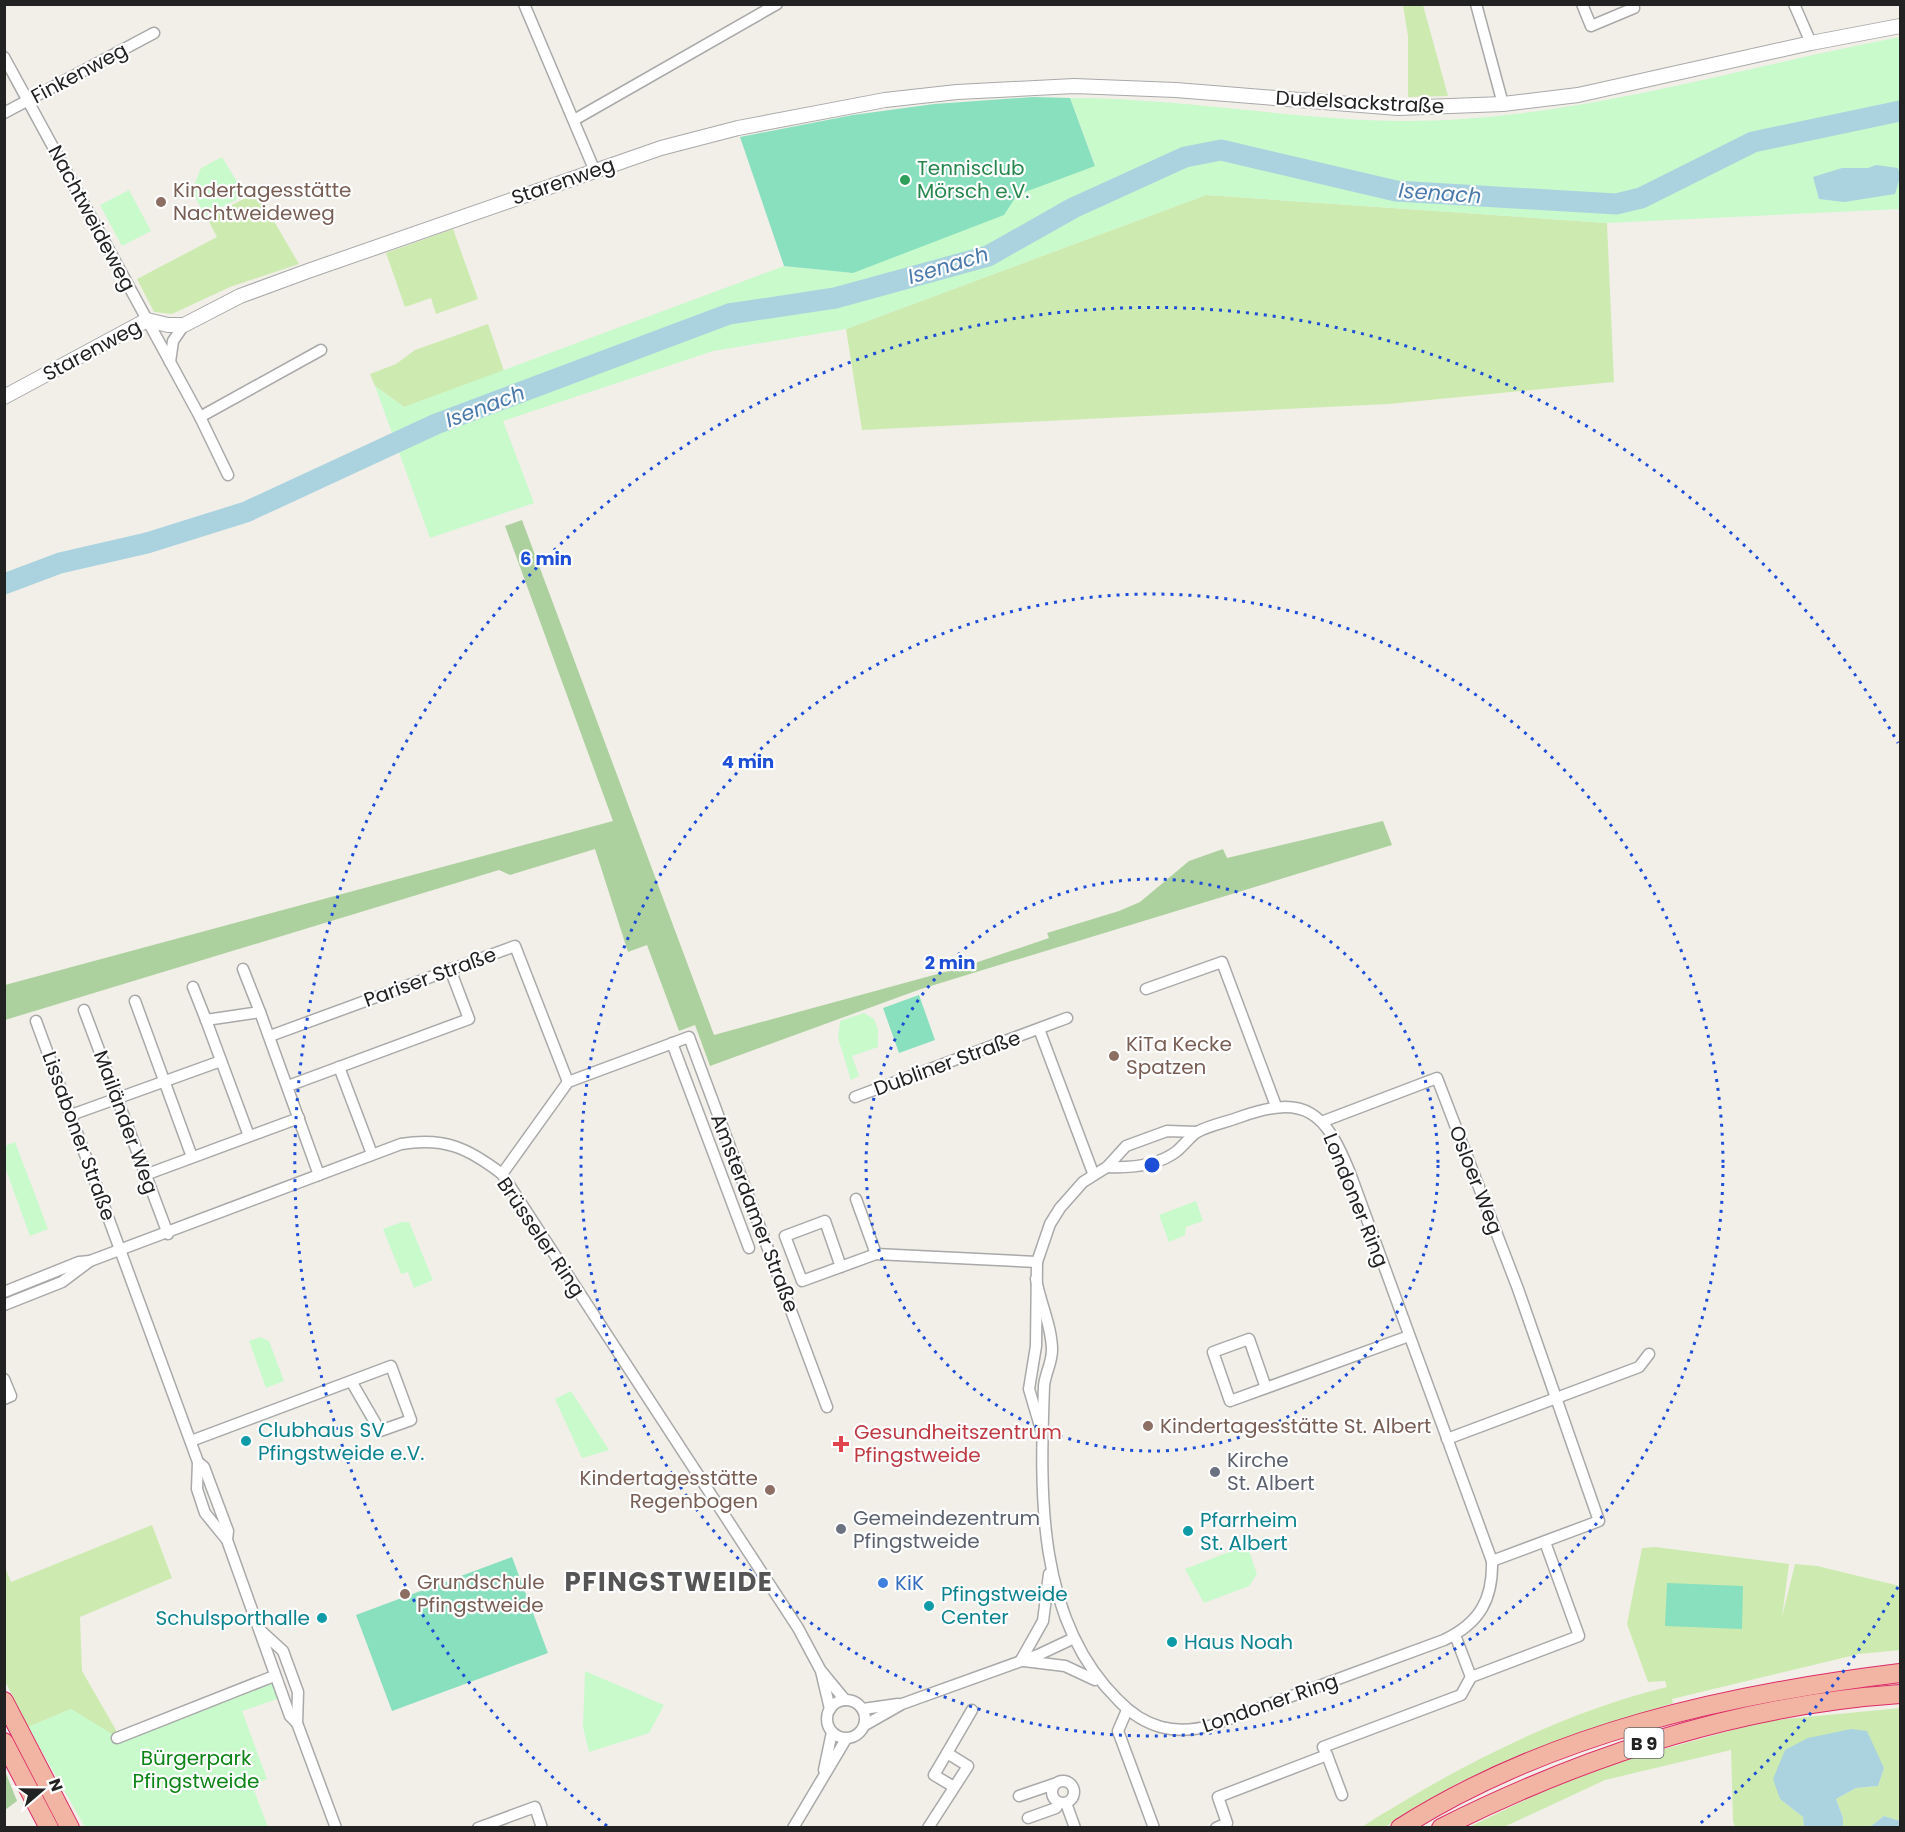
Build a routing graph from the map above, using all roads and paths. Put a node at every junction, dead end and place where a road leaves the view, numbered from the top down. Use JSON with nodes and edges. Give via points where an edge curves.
{"nodes":[{"id":1,"x":524,"y":4,"type":"edge"},
{"id":2,"x":777,"y":4,"type":"edge"},
{"id":3,"x":1476,"y":4,"type":"edge"},
{"id":4,"x":1582,"y":4,"type":"edge"},
{"id":5,"x":1632,"y":4,"type":"edge"},
{"id":6,"x":1794,"y":4,"type":"edge"},
{"id":7,"x":1900,"y":26,"type":"edge"},
{"id":8,"x":154,"y":33,"type":"dead end"},
{"id":9,"x":1811,"y":42,"type":"junction"},
{"id":10,"x":4,"y":57,"type":"edge"},
{"id":11,"x":957,"y":92,"type":"joint"},
{"id":12,"x":28,"y":101,"type":"junction"},
{"id":13,"x":1503,"y":104,"type":"junction"},
{"id":14,"x":4,"y":113,"type":"edge"},
{"id":15,"x":574,"y":120,"type":"junction"},
{"id":16,"x":594,"y":169,"type":"junction"},
{"id":17,"x":147,"y":320,"type":"junction"},
{"id":18,"x":184,"y":325,"type":"junction"},
{"id":19,"x":321,"y":350,"type":"dead end"},
{"id":20,"x":170,"y":362,"type":"junction"},
{"id":21,"x":4,"y":397,"type":"edge"},
{"id":22,"x":200,"y":417,"type":"junction"},
{"id":23,"x":228,"y":475,"type":"dead end"},
{"id":24,"x":243,"y":969,"type":"dead end"},
{"id":25,"x":450,"y":969,"type":"junction"},
{"id":26,"x":193,"y":987,"type":"dead end"},
{"id":27,"x":1146,"y":989,"type":"dead end"},
{"id":28,"x":135,"y":1001,"type":"dead end"},
{"id":29,"x":84,"y":1010,"type":"dead end"},
{"id":30,"x":260,"y":1012,"type":"junction"},
{"id":31,"x":1067,"y":1018,"type":"dead end"},
{"id":32,"x":206,"y":1020,"type":"junction"},
{"id":33,"x":36,"y":1021,"type":"dead end"},
{"id":34,"x":1039,"y":1029,"type":"junction"},
{"id":35,"x":270,"y":1036,"type":"junction"},
{"id":36,"x":672,"y":1043,"type":"junction"},
{"id":37,"x":221,"y":1062,"type":"junction"},
{"id":38,"x":339,"y":1067,"type":"junction"},
{"id":39,"x":568,"y":1082,"type":"junction"},
{"id":40,"x":164,"y":1083,"type":"junction"},
{"id":41,"x":288,"y":1086,"type":"junction"},
{"id":42,"x":855,"y":1096,"type":"dead end"},
{"id":43,"x":116,"y":1098,"type":"junction"},
{"id":44,"x":1276,"y":1106,"type":"junction"},
{"id":45,"x":71,"y":1115,"type":"junction"},
{"id":46,"x":299,"y":1118,"type":"junction"},
{"id":47,"x":1324,"y":1121,"type":"junction"},
{"id":48,"x":1197,"y":1132,"type":"junction"},
{"id":49,"x":249,"y":1136,"type":"junction"},
{"id":50,"x":372,"y":1154,"type":"junction"},
{"id":51,"x":192,"y":1157,"type":"junction"},
{"id":52,"x":1107,"y":1167,"type":"junction"},
{"id":53,"x":1093,"y":1173,"type":"junction"},
{"id":54,"x":146,"y":1174,"type":"junction"},
{"id":55,"x":502,"y":1174,"type":"junction"},
{"id":56,"x":319,"y":1175,"type":"junction"},
{"id":57,"x":856,"y":1199,"type":"dead end"},
{"id":58,"x":168,"y":1234,"type":"junction"},
{"id":59,"x":749,"y":1248,"type":"dead end"},
{"id":60,"x":121,"y":1251,"type":"junction"},
{"id":61,"x":876,"y":1254,"type":"junction"},
{"id":62,"x":90,"y":1261,"type":"junction"},
{"id":63,"x":1037,"y":1262,"type":"junction"},
{"id":64,"x":841,"y":1267,"type":"junction"},
{"id":65,"x":1036,"y":1279,"type":"junction"},
{"id":66,"x":4,"y":1292,"type":"edge"},
{"id":67,"x":4,"y":1305,"type":"edge"},
{"id":68,"x":1410,"y":1336,"type":"junction"},
{"id":69,"x":1649,"y":1354,"type":"dead end"},
{"id":70,"x":4,"y":1379,"type":"edge"},
{"id":71,"x":351,"y":1381,"type":"junction"},
{"id":72,"x":1266,"y":1388,"type":"junction"},
{"id":73,"x":1556,"y":1397,"type":"junction"},
{"id":74,"x":4,"y":1398,"type":"edge"},
{"id":75,"x":827,"y":1407,"type":"dead end"},
{"id":76,"x":1043,"y":1435,"type":"junction"},
{"id":77,"x":1447,"y":1439,"type":"junction"},
{"id":78,"x":190,"y":1441,"type":"junction"},
{"id":79,"x":1545,"y":1542,"type":"junction"},
{"id":80,"x":1492,"y":1561,"type":"junction"},
{"id":81,"x":1050,"y":1565,"type":"junction"},
{"id":82,"x":260,"y":1630,"type":"junction"},
{"id":83,"x":1455,"y":1635,"type":"junction"},
{"id":84,"x":1072,"y":1639,"type":"junction"},
{"id":85,"x":1021,"y":1660,"type":"junction"},
{"id":86,"x":821,"y":1671,"type":"junction"},
{"id":87,"x":1900,"y":1673,"type":"edge"},
{"id":88,"x":274,"y":1676,"type":"junction"},
{"id":89,"x":1471,"y":1677,"type":"junction"},
{"id":90,"x":1100,"y":1683,"type":"junction"},
{"id":91,"x":1900,"y":1694,"type":"edge"},
{"id":92,"x":845,"y":1700,"type":"junction"},
{"id":93,"x":4,"y":1701,"type":"edge"},
{"id":94,"x":902,"y":1704,"type":"junction"},
{"id":95,"x":830,"y":1709,"type":"junction"},
{"id":96,"x":862,"y":1709,"type":"junction"},
{"id":97,"x":972,"y":1710,"type":"dead end"},
{"id":98,"x":1127,"y":1710,"type":"junction"},
{"id":99,"x":297,"y":1723,"type":"junction"},
{"id":100,"x":865,"y":1725,"type":"junction"},
{"id":101,"x":832,"y":1732,"type":"junction"},
{"id":102,"x":117,"y":1737,"type":"dead end"},
{"id":103,"x":846,"y":1739,"type":"junction"},
{"id":104,"x":4,"y":1742,"type":"edge"},
{"id":105,"x":947,"y":1753,"type":"junction"},
{"id":106,"x":1327,"y":1755,"type":"junction"},
{"id":107,"x":823,"y":1775,"type":"junction"},
{"id":108,"x":1054,"y":1784,"type":"junction"},
{"id":109,"x":954,"y":1787,"type":"junction"},
{"id":110,"x":1342,"y":1795,"type":"dead end"},
{"id":111,"x":1019,"y":1796,"type":"dead end"},
{"id":112,"x":1063,"y":1803,"type":"junction"},
{"id":113,"x":1028,"y":1818,"type":"dead end"},
{"id":114,"x":497,"y":1824,"type":"edge"},
{"id":115,"x":50,"y":1827,"type":"edge"},
{"id":116,"x":70,"y":1827,"type":"edge"},
{"id":117,"x":336,"y":1827,"type":"edge"},
{"id":118,"x":478,"y":1827,"type":"edge"},
{"id":119,"x":542,"y":1827,"type":"edge"},
{"id":120,"x":793,"y":1827,"type":"edge"},
{"id":121,"x":928,"y":1827,"type":"edge"},
{"id":122,"x":1075,"y":1827,"type":"edge"},
{"id":123,"x":1154,"y":1827,"type":"edge"},
{"id":124,"x":1216,"y":1827,"type":"edge"},
{"id":125,"x":1400,"y":1827,"type":"edge"},
{"id":126,"x":1441,"y":1827,"type":"edge"}],
"edges":[{"from":1,"to":15,"type":"street"},
{"from":2,"to":15,"type":"street"},
{"from":3,"to":13,"type":"street"},
{"from":4,"to":5,"type":"street","via":[[1592,26],[1634,8]]},
{"from":6,"to":9,"type":"street"},
{"from":7,"to":9,"type":"street","name":"Dudelsackstraße"},
{"from":8,"to":12,"type":"street","name":"Finkenweg"},
{"from":9,"to":13,"type":"street","name":"Dudelsackstraße","via":[[1578,95]]},
{"from":10,"to":12,"type":"street","name":"Nachtweideweg"},
{"from":11,"to":13,"type":"street","name":"Dudelsackstraße","via":[[1074,86],[1398,108]]},
{"from":11,"to":16,"type":"street","name":"Starenweg","via":[[901,98],[738,128]]},
{"from":12,"to":14,"type":"street","name":"Finkenweg"},
{"from":12,"to":17,"type":"street","name":"Nachtweideweg"},
{"from":15,"to":16,"type":"street"},
{"from":16,"to":18,"type":"street","name":"Starenweg","via":[[240,296]]},
{"from":17,"to":18,"type":"street","name":"Starenweg"},
{"from":17,"to":20,"type":"street","name":"Nachtweideweg"},
{"from":17,"to":21,"type":"street","name":"Starenweg"},
{"from":18,"to":20,"type":"street","name":"Starenweg","via":[[173,341]]},
{"from":19,"to":22,"type":"street"},
{"from":20,"to":22,"type":"street","name":"Nachtweideweg"},
{"from":22,"to":23,"type":"street","name":"Nachtweideweg"},
{"from":24,"to":30,"type":"street"},
{"from":25,"to":35,"type":"street","name":"Pariser Straße"},
{"from":25,"to":38,"type":"street","via":[[469,1019]]},
{"from":25,"to":39,"type":"street","name":"Pariser Straße","via":[[515,946]]},
{"from":26,"to":32,"type":"street"},
{"from":27,"to":44,"type":"street","via":[[1221,962]]},
{"from":28,"to":40,"type":"street"},
{"from":29,"to":43,"type":"street","name":"Mailänder Weg"},
{"from":30,"to":32,"type":"street"},
{"from":30,"to":35,"type":"street"},
{"from":31,"to":34,"type":"street","name":"Dubliner Straße"},
{"from":32,"to":37,"type":"street"},
{"from":33,"to":45,"type":"street","name":"Lissaboner Straße"},
{"from":34,"to":42,"type":"street","name":"Dubliner Straße"},
{"from":34,"to":53,"type":"street","name":"Dubliner Straße"},
{"from":35,"to":41,"type":"street"},
{"from":36,"to":39,"type":"street"},
{"from":36,"to":59,"type":"street","name":"Amsterdamer Straße"},
{"from":36,"to":75,"type":"street","name":"Amsterdamer Straße","via":[[688,1037]]},
{"from":37,"to":40,"type":"street"},
{"from":37,"to":49,"type":"street"},
{"from":38,"to":41,"type":"street"},
{"from":38,"to":50,"type":"street"},
{"from":39,"to":55,"type":"street"},
{"from":40,"to":43,"type":"street"},
{"from":40,"to":51,"type":"street"},
{"from":41,"to":46,"type":"street"},
{"from":43,"to":45,"type":"street"},
{"from":43,"to":54,"type":"street","name":"Mailänder Weg"},
{"from":44,"to":47,"type":"street","name":"Londoner Ring"},
{"from":44,"to":48,"type":"street","name":"Londoner Ring"},
{"from":45,"to":60,"type":"street","name":"Lissaboner Straße"},
{"from":46,"to":49,"type":"street"},
{"from":46,"to":56,"type":"street"},
{"from":47,"to":68,"type":"street","name":"Londoner Ring","via":[[1350,1173]]},
{"from":47,"to":73,"type":"street","name":"Osloer Weg","via":[[1437,1078]]},
{"from":48,"to":52,"type":"street","name":"Londoner Ring","via":[[1175,1153],[1134,1168]]},
{"from":48,"to":52,"type":"street","name":"Londoner Ring","via":[[1167,1131],[1126,1146]]},
{"from":49,"to":51,"type":"street"},
{"from":50,"to":55,"type":"street","name":"Brüsseler Ring","via":[[401,1144],[438,1142],[458,1146]]},
{"from":50,"to":56,"type":"street","name":"Brüsseler Ring"},
{"from":51,"to":54,"type":"street"},
{"from":52,"to":53,"type":"street","name":"Londoner Ring"},
{"from":53,"to":63,"type":"street","name":"Londoner Ring","via":[[1060,1208]]},
{"from":54,"to":58,"type":"street","name":"Mailänder Weg"},
{"from":55,"to":86,"type":"street","name":"Brüsseler Ring","via":[[798,1628]]},
{"from":56,"to":58,"type":"street","name":"Brüsseler Ring"},
{"from":57,"to":61,"type":"street"},
{"from":58,"to":60,"type":"street","name":"Brüsseler Ring"},
{"from":60,"to":62,"type":"street","name":"Brüsseler Ring"},
{"from":60,"to":78,"type":"street","name":"Lissaboner Straße"},
{"from":61,"to":63,"type":"street"},
{"from":61,"to":64,"type":"street"},
{"from":62,"to":66,"type":"street","name":"Brüsseler Ring"},
{"from":62,"to":67,"type":"street","name":"Brüsseler Ring","via":[[62,1282]]},
{"from":63,"to":65,"type":"street","name":"Londoner Ring"},
{"from":64,"to":64,"type":"street","via":[[802,1281],[785,1236],[825,1221]]},
{"from":65,"to":76,"type":"street","name":"Londoner Ring","via":[[1036,1346],[1029,1389]]},
{"from":65,"to":76,"type":"street","name":"Londoner Ring","via":[[1052,1352],[1044,1381]]},
{"from":68,"to":72,"type":"street"},
{"from":68,"to":77,"type":"street","name":"Londoner Ring"},
{"from":69,"to":73,"type":"street","via":[[1639,1367]]},
{"from":70,"to":74,"type":"street","via":[[11,1396]]},
{"from":71,"to":71,"type":"street","via":[[380,1431],[411,1420],[392,1366]]},
{"from":71,"to":78,"type":"street"},
{"from":72,"to":72,"type":"street","via":[[1230,1401],[1213,1352],[1249,1339]]},
{"from":73,"to":77,"type":"street"},
{"from":73,"to":79,"type":"street","name":"Osloer Weg","via":[[1599,1521]]},
{"from":76,"to":81,"type":"street","name":"Londoner Ring"},
{"from":77,"to":80,"type":"street","name":"Londoner Ring"},
{"from":78,"to":82,"type":"street","name":"Lissaboner Straße","via":[[198,1462],[197,1489],[202,1505],[227,1540]]},
{"from":79,"to":80,"type":"street","name":"Osloer Weg"},
{"from":79,"to":89,"type":"street","via":[[1580,1636]]},
{"from":80,"to":83,"type":"street","name":"Londoner Ring","via":[[1492,1583],[1486,1604]]},
{"from":81,"to":84,"type":"street","name":"Londoner Ring"},
{"from":81,"to":85,"type":"street","via":[[1043,1621]]},
{"from":82,"to":88,"type":"street"},
{"from":82,"to":99,"type":"street","via":[[283,1651],[298,1692]]},
{"from":83,"to":89,"type":"street"},
{"from":83,"to":98,"type":"street","name":"Londoner Ring","via":[[1204,1728],[1162,1729]]},
{"from":84,"to":85,"type":"street"},
{"from":84,"to":90,"type":"street","name":"Londoner Ring"},
{"from":85,"to":90,"type":"street","via":[[1065,1666]]},
{"from":85,"to":94,"type":"street"},
{"from":86,"to":92,"type":"street","name":"Brüsseler Ring"},
{"from":86,"to":95,"type":"street","name":"Brüsseler Ring"},
{"from":87,"to":125,"type":"highway","number":"B 9","via":[[1769,1692],[1588,1739],[1505,1772]]},
{"from":88,"to":99,"type":"street","via":[[290,1716]]},
{"from":88,"to":102,"type":"street"},
{"from":89,"to":106,"type":"street","via":[[1461,1695],[1323,1747]]},
{"from":90,"to":98,"type":"street","name":"Londoner Ring"},
{"from":91,"to":126,"type":"highway","number":"B 9","via":[[1810,1704],[1657,1738],[1511,1792]]},
{"from":92,"to":95,"type":"street"},
{"from":92,"to":96,"type":"street"},
{"from":93,"to":116,"type":"highway"},
{"from":94,"to":96,"type":"street"},
{"from":94,"to":100,"type":"street"},
{"from":95,"to":101,"type":"street","via":[[827,1718]]},
{"from":96,"to":100,"type":"street"},
{"from":97,"to":105,"type":"street"},
{"from":98,"to":123,"type":"street","via":[[1118,1731]]},
{"from":99,"to":117,"type":"street"},
{"from":100,"to":103,"type":"street","via":[[858,1735]]},
{"from":101,"to":103,"type":"street"},
{"from":101,"to":107,"type":"street"},
{"from":103,"to":107,"type":"street"},
{"from":104,"to":115,"type":"highway"},
{"from":105,"to":109,"type":"street","via":[[934,1775]]},
{"from":105,"to":109,"type":"street","via":[[968,1766]]},
{"from":106,"to":110,"type":"street"},
{"from":106,"to":124,"type":"street","via":[[1218,1797],[1227,1823]]},
{"from":107,"to":120,"type":"street"},
{"from":108,"to":111,"type":"street"},
{"from":108,"to":112,"type":"street","via":[[1052,1796]]},
{"from":108,"to":112,"type":"street","via":[[1065,1780],[1072,1785],[1074,1794]]},
{"from":109,"to":121,"type":"street"},
{"from":112,"to":113,"type":"street"},
{"from":112,"to":122,"type":"street"},
{"from":114,"to":118,"type":"street"},
{"from":114,"to":119,"type":"street","via":[[535,1807]]}]}
